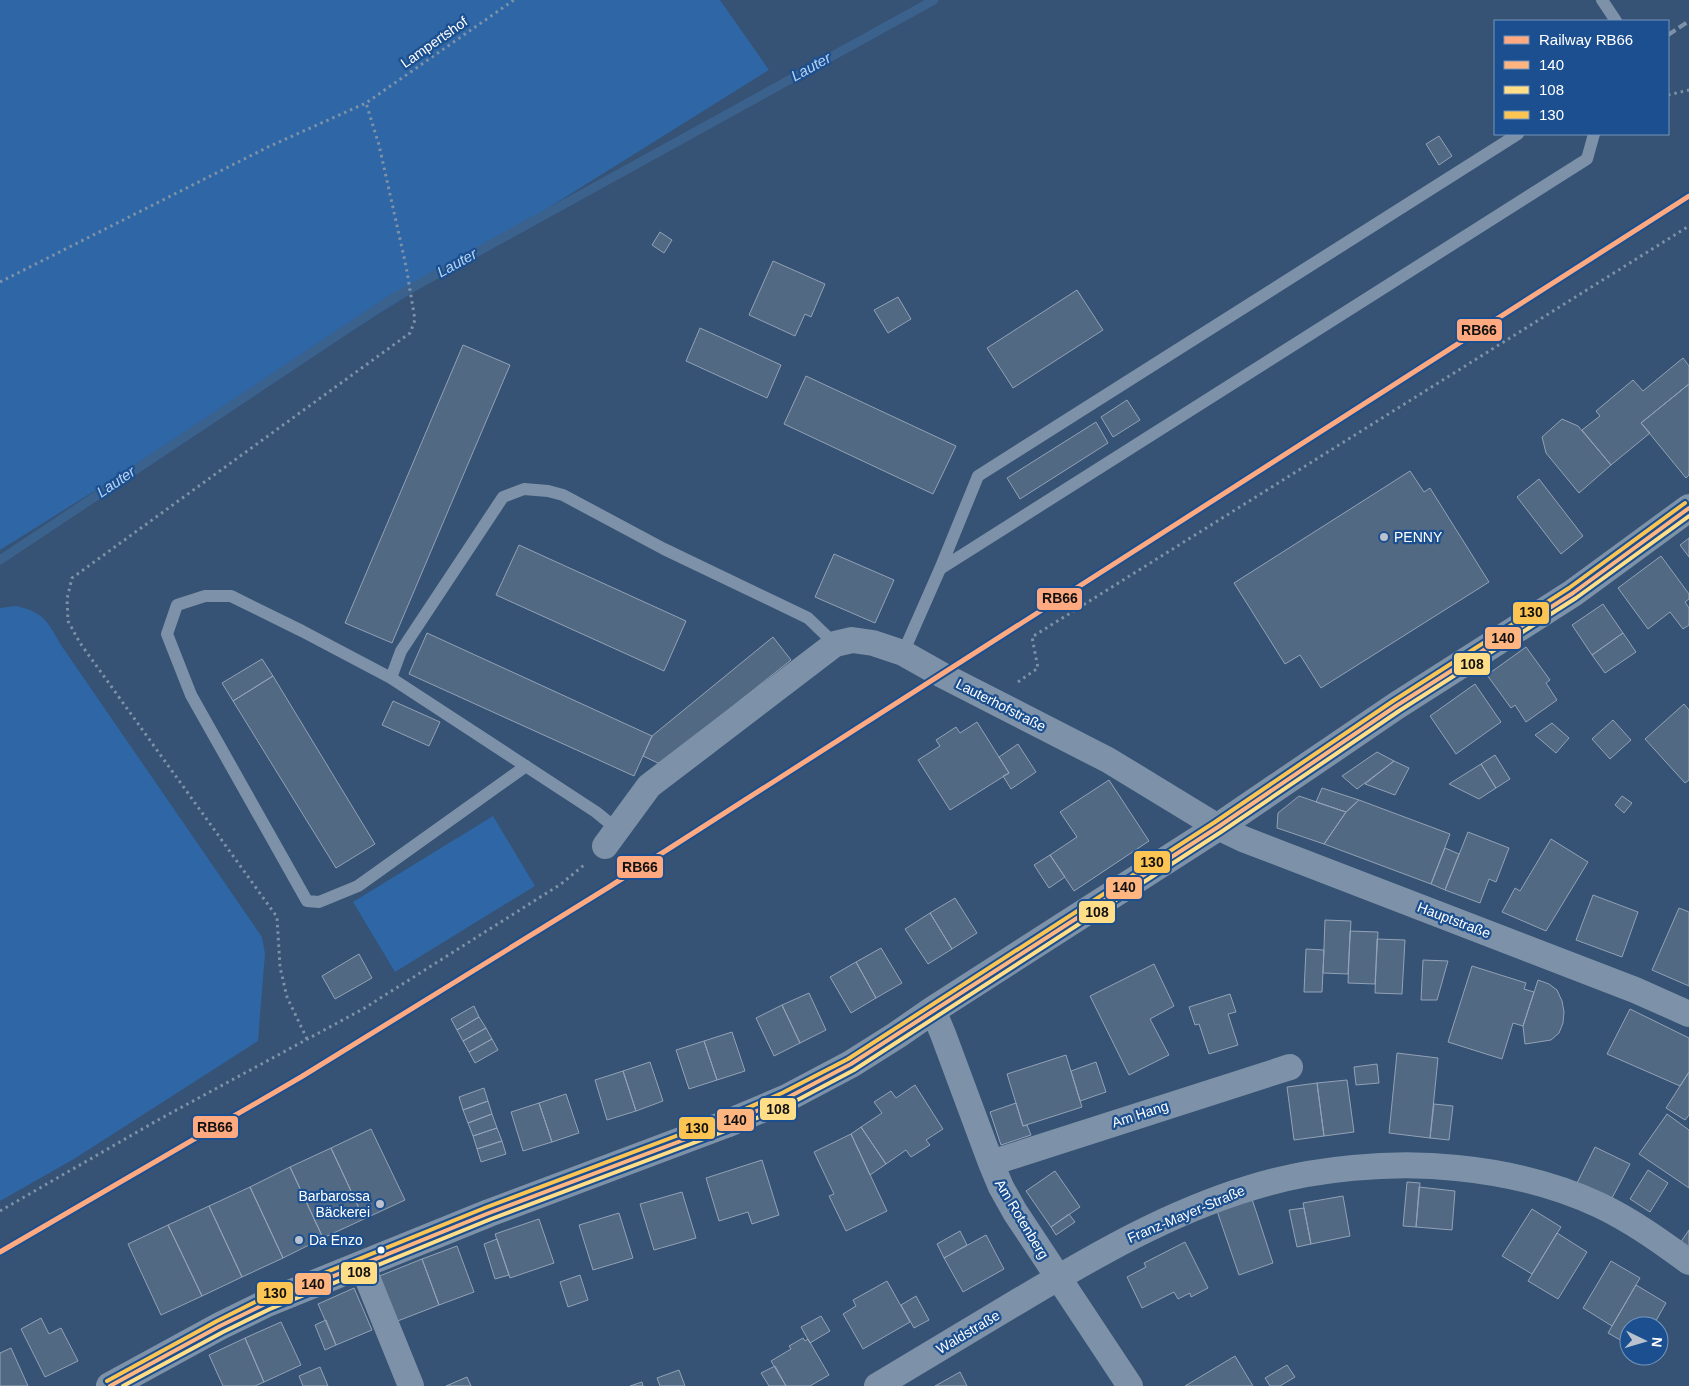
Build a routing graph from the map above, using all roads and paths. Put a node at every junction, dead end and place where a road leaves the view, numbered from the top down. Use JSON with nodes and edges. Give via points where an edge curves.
{"nodes":[{"id":1,"x":514,"y":0,"type":"edge"},
{"id":2,"x":1602,"y":0,"type":"edge"},
{"id":3,"x":1615,"y":20,"type":"edge"},
{"id":4,"x":1689,"y":90,"type":"edge"},
{"id":5,"x":1669,"y":95,"type":"edge"},
{"id":6,"x":366,"y":103,"type":"junction"},
{"id":7,"x":1516,"y":135,"type":"edge"},
{"id":8,"x":1594,"y":135,"type":"edge"},
{"id":9,"x":1689,"y":226,"type":"edge"},
{"id":10,"x":0,"y":282,"type":"edge"},
{"id":11,"x":1689,"y":508,"type":"edge"},
{"id":12,"x":940,"y":569,"type":"junction"},
{"id":13,"x":835,"y":644,"type":"junction"},
{"id":14,"x":903,"y":653,"type":"junction"},
{"id":15,"x":391,"y":678,"type":"junction"},
{"id":16,"x":993,"y":700,"type":"junction"},
{"id":17,"x":526,"y":766,"type":"junction"},
{"id":18,"x":1218,"y":827,"type":"junction"},
{"id":19,"x":612,"y":838,"type":"junction"},
{"id":20,"x":933,"y":1010,"type":"junction"},
{"id":21,"x":1689,"y":1014,"type":"edge"},
{"id":22,"x":307,"y":1040,"type":"junction"},
{"id":23,"x":1290,"y":1067,"type":"dead end"},
{"id":24,"x":991,"y":1163,"type":"junction"},
{"id":25,"x":0,"y":1211,"type":"edge"},
{"id":26,"x":1689,"y":1262,"type":"edge"},
{"id":27,"x":362,"y":1265,"type":"junction"},
{"id":28,"x":1058,"y":1278,"type":"junction"},
{"id":29,"x":110,"y":1386,"type":"edge"},
{"id":30,"x":411,"y":1386,"type":"edge"},
{"id":31,"x":877,"y":1386,"type":"edge"},
{"id":32,"x":1130,"y":1386,"type":"edge"}],
"edges":[{"from":1,"to":6,"type":"path","name":"Lampertshof"},
{"from":2,"to":3,"type":"lane"},
{"from":4,"to":5,"type":"path"},
{"from":6,"to":10,"type":"path","name":"Lampertshof","via":[[268,147]]},
{"from":6,"to":22,"type":"path","via":[[379,145],[406,266],[416,320],[410,333],[72,578],[67,599],[68,620],[80,643],[277,917],[280,967],[287,997]]},
{"from":7,"to":12,"type":"lane","via":[[978,476]]},
{"from":8,"to":12,"type":"lane","via":[[1588,159]]},
{"from":9,"to":16,"type":"path","via":[[1032,637],[1038,668]]},
{"from":11,"to":18,"type":"street","via":[[1573,593],[1396,706]]},
{"from":12,"to":14,"type":"lane"},
{"from":13,"to":14,"type":"street","name":"Lauterhofstraße","via":[[852,640]]},
{"from":13,"to":15,"type":"lane","via":[[808,618],[664,549],[562,494],[524,488],[503,497],[402,651]]},
{"from":13,"to":19,"type":"street","via":[[649,786]]},
{"from":14,"to":16,"type":"street","name":"Lauterhofstraße"},
{"from":15,"to":17,"type":"lane"},
{"from":15,"to":17,"type":"lane","via":[[231,596],[205,596],[178,606],[168,634],[190,695],[308,901],[319,902],[358,886]]},
{"from":16,"to":18,"type":"street","name":"Lauterhofstraße","via":[[1108,760]]},
{"from":17,"to":19,"type":"lane","via":[[596,812]]},
{"from":18,"to":20,"type":"street"},
{"from":18,"to":21,"type":"street","name":"Hauptstraße"},
{"from":19,"to":22,"type":"path","via":[[561,884],[363,1009]]},
{"from":20,"to":24,"type":"street","name":"Am Rotenberg"},
{"from":20,"to":27,"type":"street","via":[[851,1064],[785,1099]]},
{"from":22,"to":25,"type":"path","via":[[158,1120]]},
{"from":23,"to":24,"type":"street","name":"Am Hang"},
{"from":24,"to":28,"type":"street","name":"Am Rotenberg","via":[[1015,1212]]},
{"from":26,"to":28,"type":"street","name":"Franz-Mayer-Straße","via":[[1621,1216],[1540,1182],[1471,1169],[1392,1164],[1304,1175],[1252,1187],[1122,1240]]},
{"from":27,"to":29,"type":"street","via":[[267,1303]]},
{"from":27,"to":30,"type":"street"},
{"from":28,"to":31,"type":"street","name":"Waldstraße"},
{"from":28,"to":32,"type":"street","name":"Am Rotenberg"}]}
